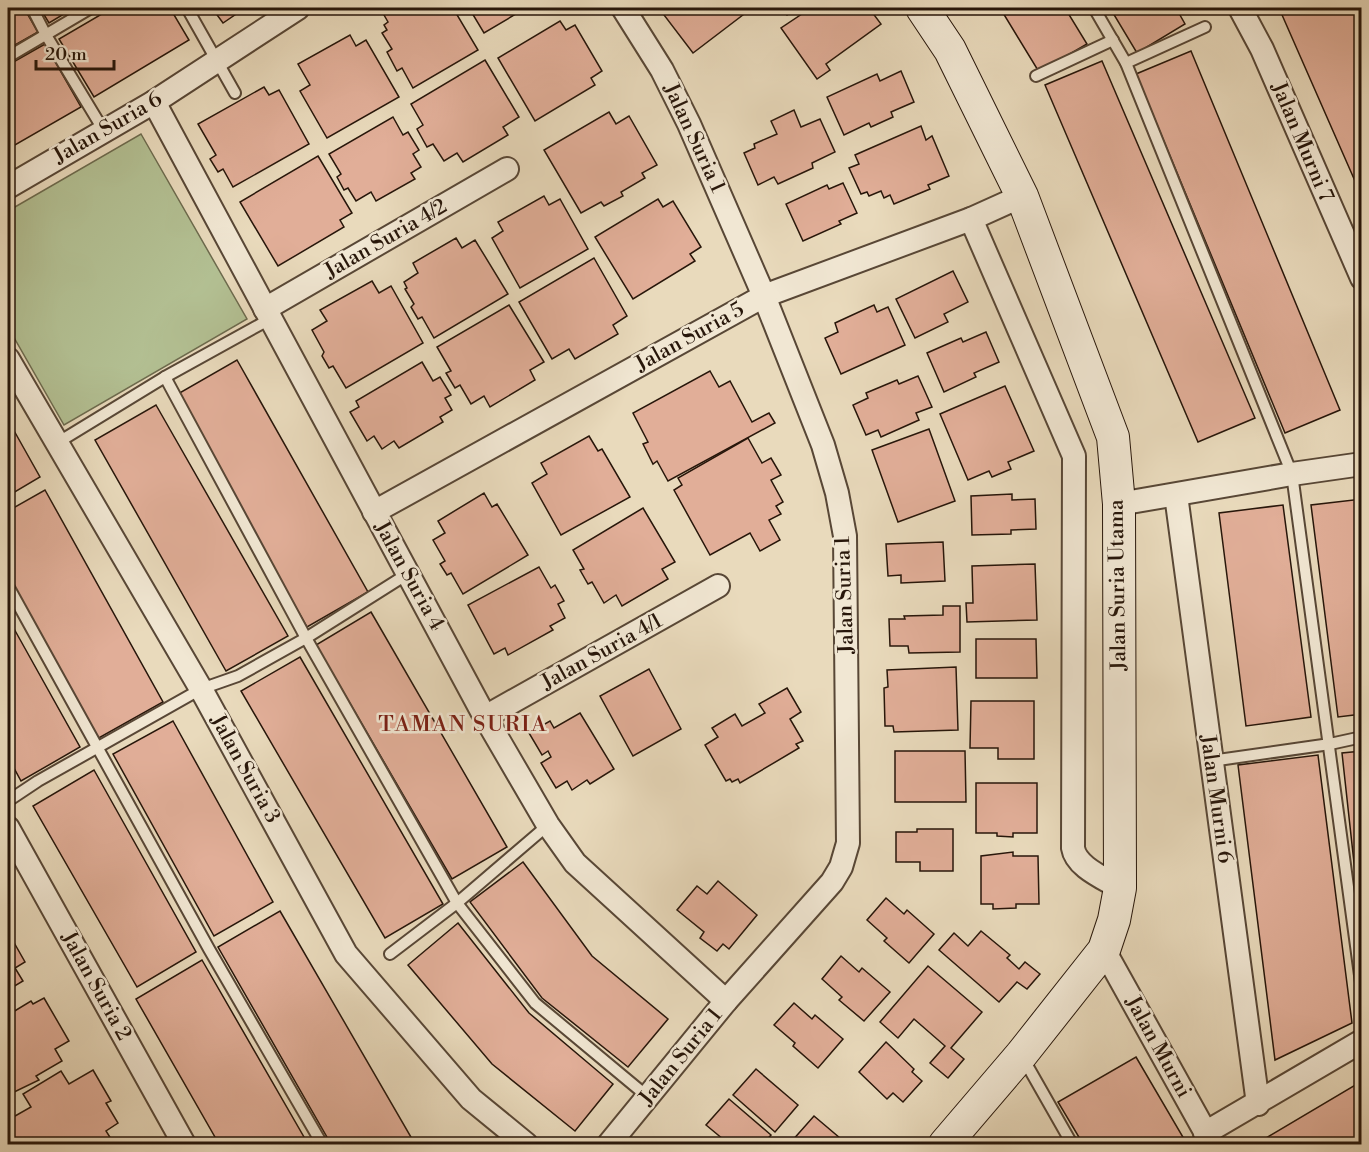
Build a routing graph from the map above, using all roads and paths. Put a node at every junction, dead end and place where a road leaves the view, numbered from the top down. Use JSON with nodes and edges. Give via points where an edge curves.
{"nodes":[{"id":1,"x":32,"y":8,"type":"edge"},
{"id":2,"x":91,"y":8,"type":"edge"},
{"id":3,"x":187,"y":8,"type":"edge"},
{"id":4,"x":298,"y":8,"type":"edge"},
{"id":5,"x":623,"y":8,"type":"edge"},
{"id":6,"x":922,"y":8,"type":"edge"},
{"id":7,"x":1094,"y":8,"type":"edge"},
{"id":8,"x":1240,"y":8,"type":"edge"},
{"id":9,"x":1205,"y":27,"type":"dead end"},
{"id":10,"x":46,"y":35,"type":"junction"},
{"id":11,"x":1113,"y":40,"type":"junction"},
{"id":12,"x":8,"y":57,"type":"edge"},
{"id":13,"x":217,"y":61,"type":"junction"},
{"id":14,"x":1126,"y":63,"type":"junction"},
{"id":15,"x":1036,"y":76,"type":"dead end"},
{"id":16,"x":235,"y":93,"type":"dead end"},
{"id":17,"x":154,"y":102,"type":"junction"},
{"id":18,"x":104,"y":131,"type":"junction"},
{"id":19,"x":507,"y":169,"type":"dead end"},
{"id":20,"x":8,"y":187,"type":"edge"},
{"id":21,"x":1022,"y":196,"type":"junction"},
{"id":22,"x":971,"y":219,"type":"junction"},
{"id":23,"x":1362,"y":278,"type":"edge"},
{"id":24,"x":764,"y":296,"type":"junction"},
{"id":25,"x":267,"y":314,"type":"junction"},
{"id":26,"x":8,"y":359,"type":"edge"},
{"id":27,"x":165,"y":377,"type":"junction"},
{"id":28,"x":57,"y":443,"type":"junction"},
{"id":29,"x":1362,"y":464,"type":"edge"},
{"id":30,"x":1292,"y":474,"type":"junction"},
{"id":31,"x":1176,"y":495,"type":"junction"},
{"id":32,"x":1119,"y":504,"type":"junction"},
{"id":33,"x":374,"y":512,"type":"junction"},
{"id":34,"x":409,"y":573,"type":"junction"},
{"id":35,"x":8,"y":586,"type":"edge"},
{"id":36,"x":718,"y":586,"type":"dead end"},
{"id":37,"x":306,"y":638,"type":"junction"},
{"id":38,"x":201,"y":689,"type":"junction"},
{"id":39,"x":485,"y":717,"type":"junction"},
{"id":40,"x":1362,"y":736,"type":"edge"},
{"id":41,"x":1330,"y":744,"type":"junction"},
{"id":42,"x":98,"y":746,"type":"junction"},
{"id":43,"x":1210,"y":761,"type":"junction"},
{"id":44,"x":8,"y":801,"type":"edge"},
{"id":45,"x":548,"y":825,"type":"junction"},
{"id":46,"x":8,"y":828,"type":"edge"},
{"id":47,"x":1120,"y":888,"type":"junction"},
{"id":48,"x":456,"y":903,"type":"junction"},
{"id":49,"x":1104,"y":950,"type":"junction"},
{"id":50,"x":390,"y":954,"type":"dead end"},
{"id":51,"x":1362,"y":990,"type":"edge"},
{"id":52,"x":726,"y":1001,"type":"junction"},
{"id":53,"x":1362,"y":1041,"type":"edge"},
{"id":54,"x":1021,"y":1055,"type":"junction"},
{"id":55,"x":648,"y":1097,"type":"junction"},
{"id":56,"x":1258,"y":1104,"type":"junction"},
{"id":57,"x":1208,"y":1139,"type":"edge"},
{"id":58,"x":184,"y":1144,"type":"edge"},
{"id":59,"x":322,"y":1144,"type":"edge"},
{"id":60,"x":526,"y":1144,"type":"edge"},
{"id":61,"x":609,"y":1144,"type":"edge"},
{"id":62,"x":945,"y":1144,"type":"edge"},
{"id":63,"x":1072,"y":1144,"type":"edge"}],
"edges":[{"from":1,"to":10,"type":"lane"},
{"from":2,"to":10,"type":"lane"},
{"from":3,"to":13,"type":"lane"},
{"from":4,"to":13,"type":"street","name":"Jalan Suria 6"},
{"from":5,"to":24,"type":"street","name":"Jalan Suria 1","via":[[662,69],[689,124]]},
{"from":6,"to":21,"type":"main road","name":"Jalan Suria Utama","via":[[950,50]]},
{"from":7,"to":11,"type":"lane"},
{"from":8,"to":23,"type":"street","name":"Jalan Murni 7","via":[[1262,49]]},
{"from":9,"to":14,"type":"lane"},
{"from":10,"to":12,"type":"lane"},
{"from":10,"to":18,"type":"lane"},
{"from":11,"to":14,"type":"lane"},
{"from":11,"to":15,"type":"lane"},
{"from":13,"to":16,"type":"lane"},
{"from":13,"to":17,"type":"street","name":"Jalan Suria 6"},
{"from":14,"to":30,"type":"lane"},
{"from":17,"to":18,"type":"street","name":"Jalan Suria 6"},
{"from":17,"to":25,"type":"street","name":"Jalan Suria 4"},
{"from":18,"to":20,"type":"street","name":"Jalan Suria 6"},
{"from":19,"to":25,"type":"street","name":"Jalan Suria 4/2"},
{"from":21,"to":22,"type":"street","name":"Jalan Suria 5"},
{"from":21,"to":32,"type":"main road","name":"Jalan Suria Utama","via":[[1113,437]]},
{"from":22,"to":24,"type":"street","name":"Jalan Suria 5"},
{"from":22,"to":47,"type":"street","via":[[1074,456],[1073,848],[1077,860]]},
{"from":24,"to":33,"type":"street","name":"Jalan Suria 5"},
{"from":24,"to":52,"type":"street","name":"Jalan Suria 1","via":[[823,444],[845,536],[848,843],[832,882]]},
{"from":25,"to":27,"type":"lane"},
{"from":25,"to":33,"type":"street","name":"Jalan Suria 4"},
{"from":26,"to":28,"type":"street","name":"Jalan Suria 3"},
{"from":27,"to":28,"type":"lane"},
{"from":27,"to":37,"type":"lane"},
{"from":28,"to":38,"type":"street","name":"Jalan Suria 3"},
{"from":29,"to":30,"type":"street"},
{"from":30,"to":31,"type":"street"},
{"from":30,"to":41,"type":"lane"},
{"from":31,"to":32,"type":"street"},
{"from":31,"to":43,"type":"street","name":"Jalan Murni 6"},
{"from":32,"to":47,"type":"main road","name":"Jalan Suria Utama"},
{"from":33,"to":34,"type":"street","name":"Jalan Suria 4"},
{"from":34,"to":37,"type":"lane"},
{"from":34,"to":39,"type":"street","name":"Jalan Suria 4"},
{"from":35,"to":42,"type":"lane"},
{"from":36,"to":39,"type":"street","name":"Jalan Suria 4/1"},
{"from":37,"to":38,"type":"lane","via":[[238,676]]},
{"from":37,"to":48,"type":"lane"},
{"from":38,"to":42,"type":"lane"},
{"from":38,"to":60,"type":"street","name":"Jalan Suria 3","via":[[346,954],[471,1099]]},
{"from":39,"to":45,"type":"street","name":"Jalan Suria 4"},
{"from":40,"to":41,"type":"lane"},
{"from":41,"to":43,"type":"lane"},
{"from":41,"to":51,"type":"lane"},
{"from":42,"to":44,"type":"lane"},
{"from":42,"to":59,"type":"lane"},
{"from":43,"to":56,"type":"street","name":"Jalan Murni 6"},
{"from":45,"to":48,"type":"lane"},
{"from":45,"to":52,"type":"street","name":"Jalan Suria 4","via":[[575,863]]},
{"from":46,"to":58,"type":"street","name":"Jalan Suria 2"},
{"from":47,"to":49,"type":"main road","name":"Jalan Suria Utama"},
{"from":48,"to":50,"type":"lane"},
{"from":48,"to":55,"type":"lane","via":[[535,1003]]},
{"from":49,"to":54,"type":"main road","name":"Jalan Suria Utama"},
{"from":49,"to":57,"type":"street","name":"Jalan Murni"},
{"from":52,"to":55,"type":"street","name":"Jalan Suria 1"},
{"from":53,"to":56,"type":"street"},
{"from":54,"to":62,"type":"main road","name":"Jalan Suria Utama"},
{"from":54,"to":63,"type":"lane"},
{"from":55,"to":61,"type":"street","name":"Jalan Suria 1"},
{"from":56,"to":57,"type":"street"}]}
